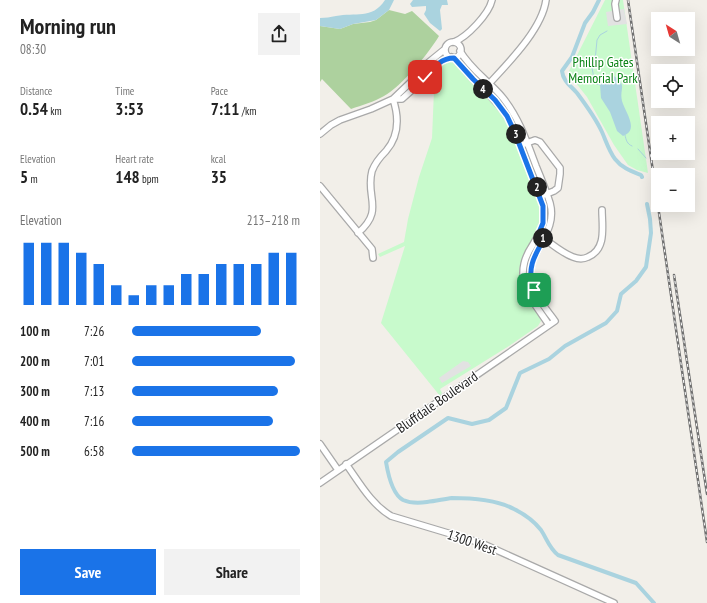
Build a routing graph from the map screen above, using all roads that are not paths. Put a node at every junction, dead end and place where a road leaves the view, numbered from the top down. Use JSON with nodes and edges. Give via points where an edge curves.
{"nodes":[{"id":1,"x":492,"y":0,"type":"edge"},
{"id":2,"x":546,"y":0,"type":"edge"},
{"id":3,"x":616,"y":0,"type":"edge"},
{"id":4,"x":617,"y":18,"type":"dead end"},
{"id":5,"x":465,"y":36,"type":"junction"},
{"id":6,"x":454,"y":42,"type":"junction"},
{"id":7,"x":445,"y":49,"type":"junction"},
{"id":8,"x":460,"y":49,"type":"junction"},
{"id":9,"x":452,"y":58,"type":"junction"},
{"id":10,"x":489,"y":84,"type":"junction"},
{"id":11,"x":484,"y":90,"type":"junction"},
{"id":12,"x":393,"y":99,"type":"junction"},
{"id":13,"x":320,"y":134,"type":"edge"},
{"id":14,"x":527,"y":142,"type":"junction"},
{"id":15,"x":520,"y":145,"type":"junction"},
{"id":16,"x":320,"y":186,"type":"edge"},
{"id":17,"x":547,"y":194,"type":"junction"},
{"id":18,"x":540,"y":196,"type":"junction"},
{"id":19,"x":602,"y":210,"type":"dead end"},
{"id":20,"x":358,"y":233,"type":"junction"},
{"id":21,"x":538,"y":235,"type":"junction"},
{"id":22,"x":544,"y":239,"type":"junction"},
{"id":23,"x":374,"y":258,"type":"dead end"},
{"id":24,"x":549,"y":325,"type":"junction"},
{"id":25,"x":320,"y":444,"type":"edge"},
{"id":26,"x":346,"y":464,"type":"junction"},
{"id":27,"x":338,"y":470,"type":"junction"},
{"id":28,"x":320,"y":483,"type":"edge"},
{"id":29,"x":614,"y":603,"type":"edge"}],
"edges":[{"from":1,"to":5,"type":"street","via":[[488,11]]},
{"from":2,"to":10,"type":"street","via":[[544,12],[536,28]]},
{"from":3,"to":4,"type":"street"},
{"from":5,"to":6,"type":"street"},
{"from":5,"to":8,"type":"street"},
{"from":6,"to":7,"type":"street","via":[[448,44]]},
{"from":6,"to":8,"type":"street"},
{"from":7,"to":9,"type":"street","via":[[447,55]]},
{"from":7,"to":12,"type":"street"},
{"from":8,"to":9,"type":"street","via":[[458,55]]},
{"from":8,"to":10,"type":"street","via":[[472,68]]},
{"from":9,"to":11,"type":"street"},
{"from":9,"to":12,"type":"street","via":[[434,66],[402,99]]},
{"from":10,"to":11,"type":"street"},
{"from":10,"to":14,"type":"street","via":[[511,109]]},
{"from":11,"to":15,"type":"street","via":[[502,110]]},
{"from":12,"to":13,"type":"street","via":[[340,120]]},
{"from":12,"to":20,"type":"street","via":[[397,118],[395,134],[390,146],[374,168],[371,180],[371,217]]},
{"from":14,"to":15,"type":"street"},
{"from":14,"to":17,"type":"street"},
{"from":14,"to":17,"type":"street","via":[[540,142],[559,166],[558,187]]},
{"from":15,"to":18,"type":"street"},
{"from":16,"to":20,"type":"street"},
{"from":17,"to":18,"type":"street"},
{"from":17,"to":22,"type":"street","via":[[551,218]]},
{"from":18,"to":21,"type":"street","via":[[544,214]]},
{"from":19,"to":22,"type":"street","via":[[601,243],[596,252],[589,257],[572,257]]},
{"from":20,"to":23,"type":"street","via":[[372,249]]},
{"from":21,"to":22,"type":"street"},
{"from":21,"to":24,"type":"street","via":[[524,261],[523,280],[530,298]]},
{"from":22,"to":24,"type":"street","name":"Bluffdale Boulevard","via":[[532,261],[530,279],[536,294],[555,321]]},
{"from":24,"to":26,"type":"street","name":"Bluffdale Boulevard"},
{"from":25,"to":27,"type":"street"},
{"from":26,"to":27,"type":"street","name":"Bluffdale Boulevard"},
{"from":26,"to":29,"type":"street","name":"1300 West","via":[[378,507],[391,516],[481,543]]},
{"from":27,"to":28,"type":"street","name":"Bluffdale Boulevard"}]}
